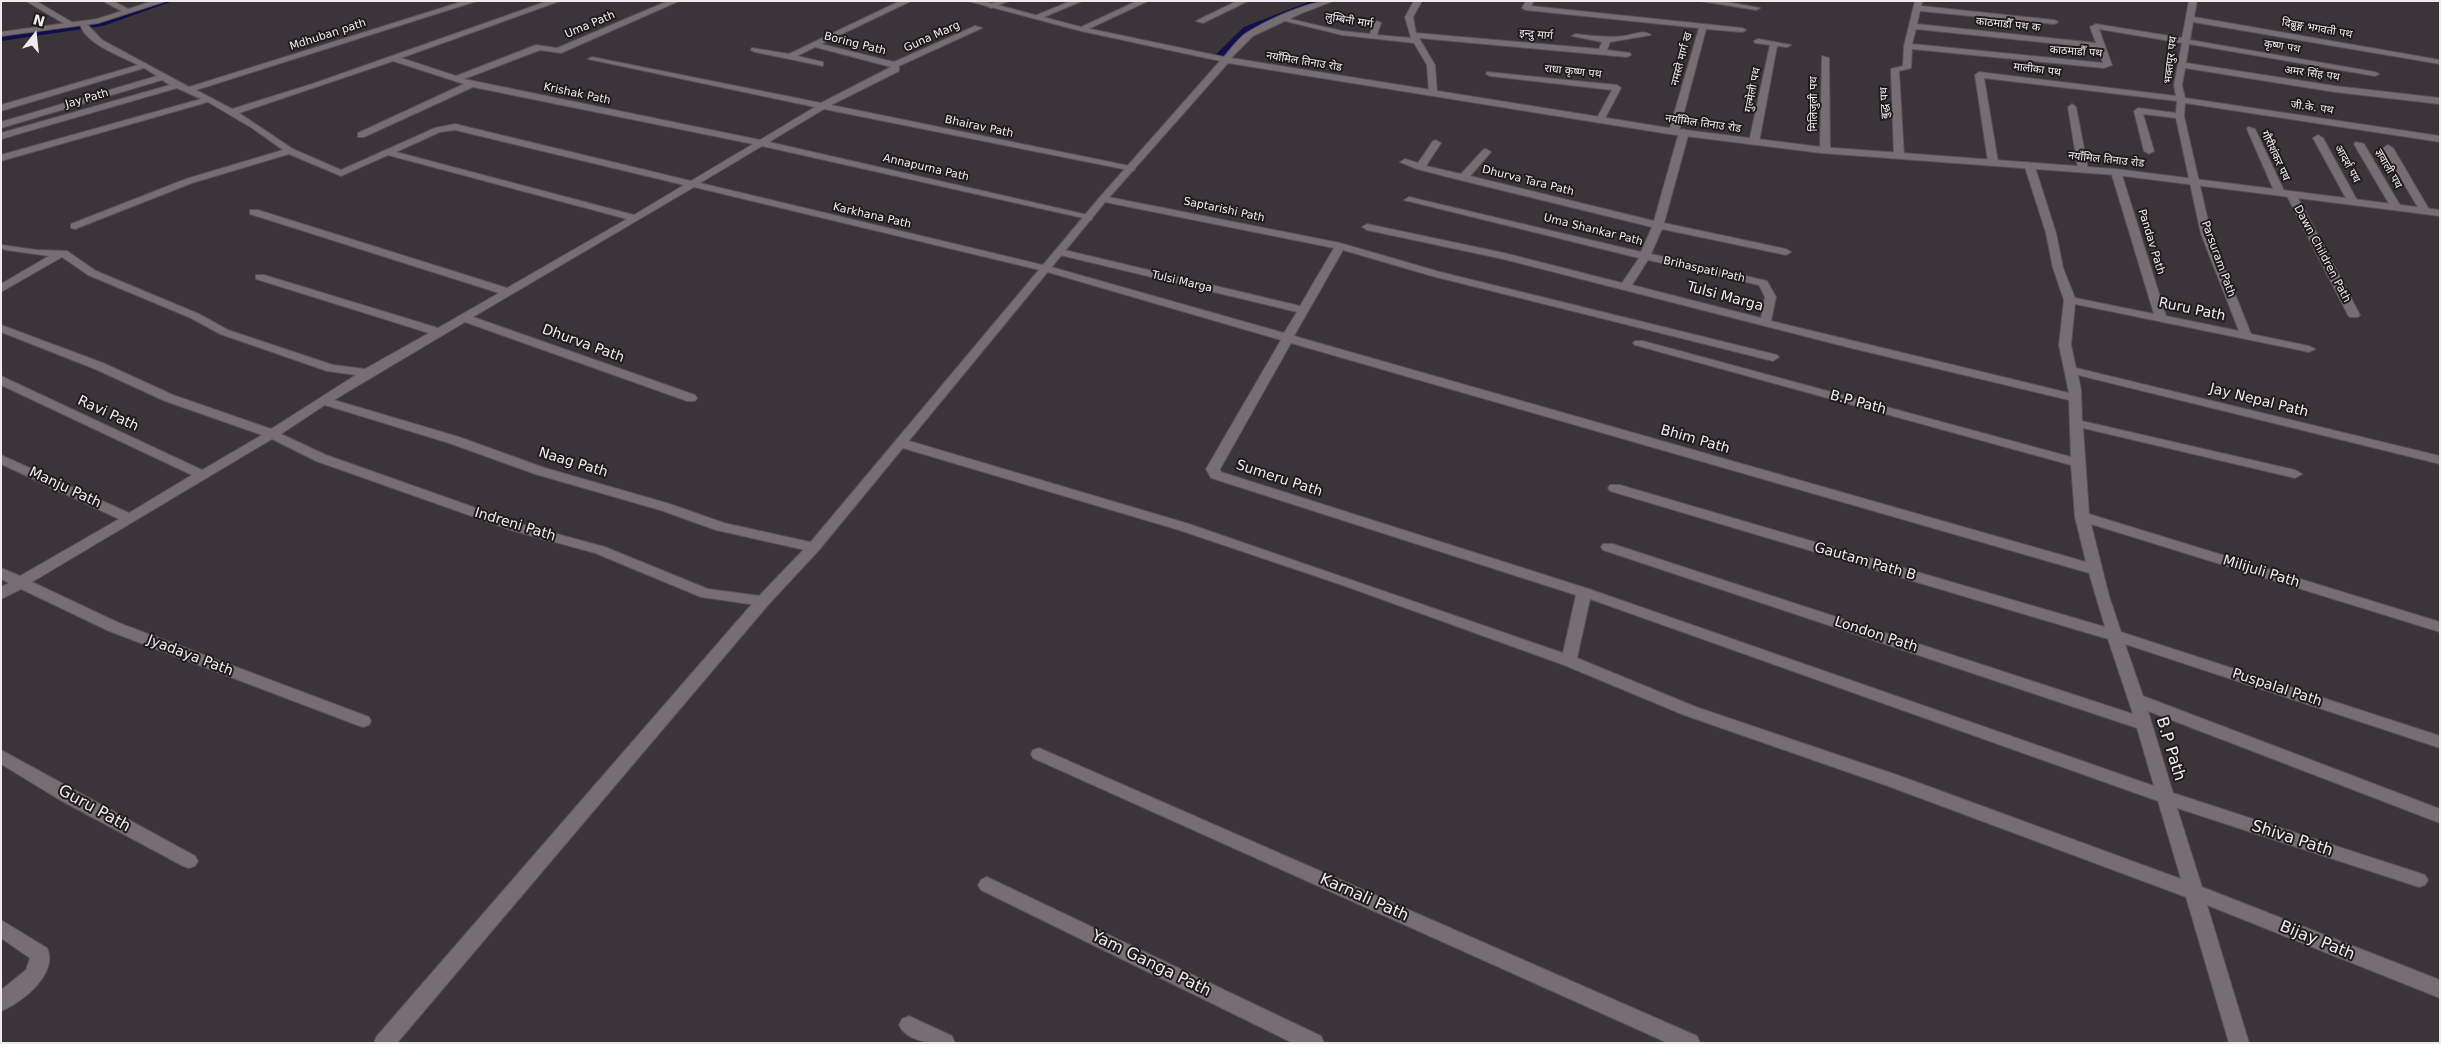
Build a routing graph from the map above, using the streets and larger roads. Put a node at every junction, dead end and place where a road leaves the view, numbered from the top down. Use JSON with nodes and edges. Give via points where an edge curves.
{"nodes":[{"id":1,"x":30,"y":1,"type":"edge"},
{"id":2,"x":107,"y":1,"type":"edge"},
{"id":3,"x":162,"y":1,"type":"edge"},
{"id":4,"x":473,"y":1,"type":"edge"},
{"id":5,"x":556,"y":1,"type":"edge"},
{"id":6,"x":675,"y":1,"type":"edge"},
{"id":7,"x":907,"y":1,"type":"edge"},
{"id":8,"x":972,"y":1,"type":"edge"},
{"id":9,"x":1005,"y":1,"type":"edge"},
{"id":10,"x":1078,"y":1,"type":"edge"},
{"id":11,"x":1144,"y":1,"type":"edge"},
{"id":12,"x":1244,"y":1,"type":"edge"},
{"id":13,"x":1329,"y":1,"type":"edge"},
{"id":14,"x":1418,"y":1,"type":"edge"},
{"id":15,"x":1530,"y":1,"type":"edge"},
{"id":16,"x":1704,"y":1,"type":"edge"},
{"id":17,"x":2193,"y":1,"type":"edge"},
{"id":18,"x":1918,"y":5,"type":"edge"},
{"id":19,"x":991,"y":6,"type":"junction"},
{"id":20,"x":1756,"y":8,"type":"dead end"},
{"id":21,"x":128,"y":11,"type":"junction"},
{"id":22,"x":1036,"y":17,"type":"junction"},
{"id":23,"x":1281,"y":19,"type":"junction"},
{"id":24,"x":2190,"y":19,"type":"junction"},
{"id":25,"x":1200,"y":21,"type":"dead end"},
{"id":26,"x":2054,"y":22,"type":"dead end"},
{"id":27,"x":84,"y":23,"type":"junction"},
{"id":28,"x":1377,"y":23,"type":"dead end"},
{"id":29,"x":71,"y":24,"type":"junction"},
{"id":30,"x":1703,"y":26,"type":"junction"},
{"id":31,"x":1912,"y":26,"type":"junction"},
{"id":32,"x":978,"y":28,"type":"dead end"},
{"id":33,"x":1081,"y":29,"type":"junction"},
{"id":34,"x":1742,"y":30,"type":"dead end"},
{"id":35,"x":1,"y":34,"type":"edge"},
{"id":36,"x":1647,"y":35,"type":"dead end"},
{"id":37,"x":1373,"y":36,"type":"junction"},
{"id":38,"x":1576,"y":36,"type":"dead end"},
{"id":39,"x":1414,"y":38,"type":"junction"},
{"id":40,"x":1607,"y":40,"type":"junction"},
{"id":41,"x":1758,"y":41,"type":"dead end"},
{"id":42,"x":1774,"y":43,"type":"junction"},
{"id":43,"x":2186,"y":43,"type":"junction"},
{"id":44,"x":814,"y":44,"type":"junction"},
{"id":45,"x":1787,"y":45,"type":"dead end"},
{"id":46,"x":1908,"y":46,"type":"junction"},
{"id":47,"x":2102,"y":46,"type":"junction"},
{"id":48,"x":755,"y":50,"type":"dead end"},
{"id":49,"x":1602,"y":52,"type":"junction"},
{"id":50,"x":1627,"y":55,"type":"dead end"},
{"id":51,"x":790,"y":57,"type":"junction"},
{"id":52,"x":392,"y":58,"type":"junction"},
{"id":53,"x":1826,"y":58,"type":"dead end"},
{"id":54,"x":592,"y":59,"type":"dead end"},
{"id":55,"x":1226,"y":60,"type":"junction"},
{"id":56,"x":2440,"y":62,"type":"edge"},
{"id":57,"x":820,"y":64,"type":"dead end"},
{"id":58,"x":2181,"y":65,"type":"junction"},
{"id":59,"x":143,"y":66,"type":"junction"},
{"id":60,"x":895,"y":66,"type":"junction"},
{"id":61,"x":1490,"y":74,"type":"dead end"},
{"id":62,"x":2375,"y":74,"type":"dead end"},
{"id":63,"x":163,"y":77,"type":"junction"},
{"id":64,"x":456,"y":79,"type":"junction"},
{"id":65,"x":472,"y":84,"type":"junction"},
{"id":66,"x":178,"y":85,"type":"junction"},
{"id":67,"x":190,"y":89,"type":"junction"},
{"id":68,"x":1433,"y":93,"type":"junction"},
{"id":69,"x":209,"y":99,"type":"junction"},
{"id":70,"x":2181,"y":100,"type":"junction"},
{"id":71,"x":2440,"y":101,"type":"edge"},
{"id":72,"x":825,"y":104,"type":"junction"},
{"id":73,"x":2072,"y":107,"type":"dead end"},
{"id":74,"x":1,"y":108,"type":"edge"},
{"id":75,"x":232,"y":112,"type":"junction"},
{"id":76,"x":2180,"y":116,"type":"junction"},
{"id":77,"x":1600,"y":120,"type":"junction"},
{"id":78,"x":1,"y":125,"type":"edge"},
{"id":79,"x":2251,"y":130,"type":"dead end"},
{"id":80,"x":1679,"y":132,"type":"junction"},
{"id":81,"x":362,"y":135,"type":"dead end"},
{"id":82,"x":1,"y":136,"type":"edge"},
{"id":83,"x":2318,"y":138,"type":"dead end"},
{"id":84,"x":2440,"y":139,"type":"edge"},
{"id":85,"x":1754,"y":142,"type":"junction"},
{"id":86,"x":760,"y":143,"type":"junction"},
{"id":87,"x":1436,"y":143,"type":"dead end"},
{"id":88,"x":2359,"y":144,"type":"dead end"},
{"id":89,"x":2388,"y":148,"type":"dead end"},
{"id":90,"x":1825,"y":150,"type":"junction"},
{"id":91,"x":290,"y":151,"type":"junction"},
{"id":92,"x":390,"y":152,"type":"junction"},
{"id":93,"x":1486,"y":152,"type":"dead end"},
{"id":94,"x":2149,"y":152,"type":"dead end"},
{"id":95,"x":1899,"y":156,"type":"junction"},
{"id":96,"x":1,"y":158,"type":"edge"},
{"id":97,"x":1405,"y":162,"type":"dead end"},
{"id":98,"x":1993,"y":162,"type":"junction"},
{"id":99,"x":2029,"y":164,"type":"junction"},
{"id":100,"x":1420,"y":167,"type":"junction"},
{"id":101,"x":2083,"y":168,"type":"junction"},
{"id":102,"x":1130,"y":169,"type":"junction"},
{"id":103,"x":2116,"y":172,"type":"junction"},
{"id":104,"x":1463,"y":178,"type":"junction"},
{"id":105,"x":2194,"y":180,"type":"junction"},
{"id":106,"x":692,"y":185,"type":"junction"},
{"id":107,"x":2285,"y":193,"type":"junction"},
{"id":108,"x":1103,"y":199,"type":"junction"},
{"id":109,"x":1408,"y":200,"type":"dead end"},
{"id":110,"x":2353,"y":202,"type":"junction"},
{"id":111,"x":2396,"y":207,"type":"junction"},
{"id":112,"x":2425,"y":211,"type":"junction"},
{"id":113,"x":254,"y":212,"type":"dead end"},
{"id":114,"x":2440,"y":213,"type":"edge"},
{"id":115,"x":635,"y":218,"type":"junction"},
{"id":116,"x":1088,"y":218,"type":"junction"},
{"id":117,"x":1658,"y":225,"type":"junction"},
{"id":118,"x":75,"y":226,"type":"dead end"},
{"id":119,"x":1367,"y":227,"type":"dead end"},
{"id":120,"x":1340,"y":246,"type":"junction"},
{"id":121,"x":3,"y":248,"type":"edge"},
{"id":122,"x":1060,"y":252,"type":"junction"},
{"id":123,"x":1786,"y":252,"type":"dead end"},
{"id":124,"x":63,"y":253,"type":"junction"},
{"id":125,"x":1645,"y":256,"type":"junction"},
{"id":126,"x":1047,"y":269,"type":"junction"},
{"id":127,"x":260,"y":277,"type":"dead end"},
{"id":128,"x":1626,"y":286,"type":"junction"},
{"id":129,"x":1,"y":289,"type":"edge"},
{"id":130,"x":508,"y":292,"type":"junction"},
{"id":131,"x":2070,"y":300,"type":"junction"},
{"id":132,"x":1304,"y":310,"type":"junction"},
{"id":133,"x":2354,"y":314,"type":"dead end"},
{"id":134,"x":466,"y":318,"type":"junction"},
{"id":135,"x":2161,"y":319,"type":"junction"},
{"id":136,"x":1765,"y":323,"type":"junction"},
{"id":137,"x":1,"y":328,"type":"edge"},
{"id":138,"x":439,"y":332,"type":"junction"},
{"id":139,"x":1287,"y":337,"type":"junction"},
{"id":140,"x":2248,"y":337,"type":"junction"},
{"id":141,"x":1639,"y":343,"type":"dead end"},
{"id":142,"x":2309,"y":349,"type":"dead end"},
{"id":143,"x":1772,"y":357,"type":"dead end"},
{"id":144,"x":2070,"y":370,"type":"junction"},
{"id":145,"x":367,"y":373,"type":"junction"},
{"id":146,"x":1,"y":380,"type":"edge"},
{"id":147,"x":691,"y":398,"type":"dead end"},
{"id":148,"x":2075,"y":398,"type":"junction"},
{"id":149,"x":325,"y":402,"type":"junction"},
{"id":150,"x":2076,"y":423,"type":"junction"},
{"id":151,"x":272,"y":434,"type":"junction"},
{"id":152,"x":901,"y":443,"type":"junction"},
{"id":153,"x":1,"y":458,"type":"edge"},
{"id":154,"x":2440,"y":460,"type":"edge"},
{"id":155,"x":2077,"y":463,"type":"junction"},
{"id":156,"x":2295,"y":474,"type":"dead end"},
{"id":157,"x":202,"y":475,"type":"junction"},
{"id":158,"x":1616,"y":488,"type":"dead end"},
{"id":159,"x":2082,"y":517,"type":"junction"},
{"id":160,"x":129,"y":518,"type":"junction"},
{"id":161,"x":814,"y":547,"type":"junction"},
{"id":162,"x":1608,"y":547,"type":"dead end"},
{"id":163,"x":2096,"y":570,"type":"junction"},
{"id":164,"x":1,"y":573,"type":"edge"},
{"id":165,"x":20,"y":582,"type":"junction"},
{"id":166,"x":1584,"y":592,"type":"junction"},
{"id":167,"x":1,"y":594,"type":"edge"},
{"id":168,"x":763,"y":601,"type":"junction"},
{"id":169,"x":2440,"y":627,"type":"edge"},
{"id":170,"x":2114,"y":635,"type":"junction"},
{"id":171,"x":1569,"y":661,"type":"junction"},
{"id":172,"x":2136,"y":700,"type":"junction"},
{"id":173,"x":363,"y":721,"type":"dead end"},
{"id":174,"x":2144,"y":724,"type":"junction"},
{"id":175,"x":2440,"y":742,"type":"edge"},
{"id":176,"x":1039,"y":754,"type":"dead end"},
{"id":177,"x":1,"y":756,"type":"edge"},
{"id":178,"x":2166,"y":797,"type":"junction"},
{"id":179,"x":2440,"y":816,"type":"edge"},
{"id":180,"x":189,"y":861,"type":"dead end"},
{"id":181,"x":2419,"y":880,"type":"dead end"},
{"id":182,"x":987,"y":885,"type":"dead end"},
{"id":183,"x":2195,"y":892,"type":"junction"},
{"id":184,"x":1,"y":928,"type":"edge"},
{"id":185,"x":2440,"y":989,"type":"edge"},
{"id":186,"x":1,"y":1002,"type":"edge"},
{"id":187,"x":909,"y":1025,"type":"dead end"},
{"id":188,"x":384,"y":1043,"type":"edge"},
{"id":189,"x":945,"y":1043,"type":"edge"},
{"id":190,"x":1314,"y":1043,"type":"edge"},
{"id":191,"x":1690,"y":1043,"type":"edge"},
{"id":192,"x":2239,"y":1043,"type":"edge"}],
"edges":[{"from":1,"to":29,"type":"street"},
{"from":2,"to":21,"type":"street"},
{"from":3,"to":21,"type":"street"},
{"from":4,"to":67,"type":"street","name":"Mdhuban path"},
{"from":5,"to":52,"type":"street"},
{"from":6,"to":64,"type":"street","name":"Uma Path","via":[[558,51],[539,46]]},
{"from":7,"to":44,"type":"street","name":"Boring Path"},
{"from":8,"to":19,"type":"street","name":"नयाँमिल तिनाउ रोड"},
{"from":9,"to":19,"type":"street"},
{"from":10,"to":22,"type":"street"},
{"from":11,"to":33,"type":"street"},
{"from":12,"to":25,"type":"street"},
{"from":13,"to":23,"type":"street"},
{"from":14,"to":39,"type":"street","via":[[1409,18]]},
{"from":15,"to":30,"type":"street","name":"नमस्ते मार्ग ख","via":[[1526,8]]},
{"from":16,"to":20,"type":"street"},
{"from":17,"to":24,"type":"street","name":"भक्तपुर पथ"},
{"from":18,"to":26,"type":"street"},
{"from":18,"to":31,"type":"street","name":"बुद्ध पथ"},
{"from":19,"to":22,"type":"street","name":"नयाँमिल तिनाउ रोड"},
{"from":21,"to":27,"type":"street"},
{"from":22,"to":33,"type":"street","name":"नयाँमिल तिनाउ रोड"},
{"from":23,"to":37,"type":"street","name":"लुम्बिनी मार्ग","via":[[1342,33]]},
{"from":23,"to":55,"type":"street","via":[[1250,34]]},
{"from":24,"to":43,"type":"street","name":"भक्तपुर पथ"},
{"from":24,"to":56,"type":"street","name":"दिब्रुङ्ग भगवती पथ"},
{"from":27,"to":29,"type":"street"},
{"from":27,"to":59,"type":"street","name":"Karkhana Path","via":[[85,29],[99,42]]},
{"from":28,"to":37,"type":"street"},
{"from":29,"to":35,"type":"street"},
{"from":30,"to":34,"type":"street"},
{"from":30,"to":80,"type":"street","name":"नमस्ते मार्ग ख"},
{"from":31,"to":46,"type":"street","name":"बुद्ध पथ"},
{"from":31,"to":47,"type":"street","name":"काठमाडौँ पथ क"},
{"from":32,"to":60,"type":"street","name":"Guna Marg"},
{"from":33,"to":55,"type":"street","name":"नयाँमिल तिनाउ रोड"},
{"from":36,"to":40,"type":"street"},
{"from":37,"to":39,"type":"street","name":"लुम्बिनी मार्ग"},
{"from":38,"to":40,"type":"street"},
{"from":39,"to":49,"type":"street","name":"इन्दु मार्ग"},
{"from":39,"to":68,"type":"street","via":[[1432,67]]},
{"from":40,"to":49,"type":"street"},
{"from":41,"to":42,"type":"street"},
{"from":42,"to":45,"type":"street"},
{"from":42,"to":85,"type":"street","name":"गुल्मेली पथ"},
{"from":43,"to":47,"type":"street","name":"काठमाडौँ पथ","via":[[2096,26]]},
{"from":43,"to":58,"type":"street","name":"भक्तपुर पथ"},
{"from":43,"to":62,"type":"street","name":"कृष्ण पथ"},
{"from":44,"to":51,"type":"street"},
{"from":44,"to":60,"type":"street","name":"Boring Path"},
{"from":46,"to":47,"type":"street","name":"काठमाडौँ पथ","via":[[2104,66],[2108,65]]},
{"from":46,"to":95,"type":"street","name":"बुद्ध पथ","via":[[1907,68],[1895,69]]},
{"from":48,"to":51,"type":"street"},
{"from":49,"to":50,"type":"street","name":"इन्दु मार्ग"},
{"from":51,"to":57,"type":"street"},
{"from":52,"to":64,"type":"street","name":"Krishak Path"},
{"from":52,"to":75,"type":"street"},
{"from":53,"to":90,"type":"street","name":"मिलिजुली पथ"},
{"from":54,"to":72,"type":"street","name":"Bhairav Path"},
{"from":55,"to":68,"type":"street","name":"नयाँमिल तिनाउ रोड"},
{"from":55,"to":102,"type":"street"},
{"from":58,"to":70,"type":"street","name":"भक्तपुर पथ","via":[[2178,85]]},
{"from":58,"to":71,"type":"street","name":"अमर सिंह पथ","via":[[2335,89]]},
{"from":59,"to":63,"type":"street","name":"Karkhana Path"},
{"from":59,"to":74,"type":"street"},
{"from":60,"to":72,"type":"street","name":"Boring Path","via":[[896,69],[888,74]]},
{"from":61,"to":77,"type":"street","name":"राधा कृष्ण पथ","via":[[1617,88]]},
{"from":63,"to":66,"type":"street","name":"Karkhana Path"},
{"from":63,"to":78,"type":"street"},
{"from":64,"to":65,"type":"street","name":"Krishak Path"},
{"from":65,"to":81,"type":"street"},
{"from":65,"to":86,"type":"street","name":"Krishak Path"},
{"from":66,"to":67,"type":"street","name":"Karkhana Path"},
{"from":66,"to":82,"type":"street","name":"Jay Path"},
{"from":67,"to":69,"type":"street","name":"Karkhana Path"},
{"from":68,"to":77,"type":"street","name":"नयाँमिल तिनाउ रोड"},
{"from":69,"to":75,"type":"street","name":"Karkhana Path"},
{"from":69,"to":96,"type":"street"},
{"from":70,"to":76,"type":"street","name":"भक्तपुर पथ"},
{"from":70,"to":84,"type":"street","name":"जी.के. पथ"},
{"from":70,"to":98,"type":"street","name":"मालीका पथ","via":[[1979,75]]},
{"from":72,"to":86,"type":"street","name":"Boring Path"},
{"from":72,"to":102,"type":"street","name":"Bhairav Path"},
{"from":73,"to":101,"type":"street"},
{"from":75,"to":91,"type":"street","name":"Karkhana Path"},
{"from":76,"to":94,"type":"street","via":[[2138,111]]},
{"from":76,"to":105,"type":"street","name":"भक्तपुर पथ"},
{"from":77,"to":80,"type":"street","name":"नयाँमिल तिनाउ रोड"},
{"from":79,"to":107,"type":"street","name":"गौरीशंकर पथ"},
{"from":80,"to":85,"type":"street","name":"नयाँमिल तिनाउ रोड"},
{"from":80,"to":117,"type":"street","name":"Uma Shankar Path"},
{"from":83,"to":110,"type":"street","name":"आदर्श पथ"},
{"from":85,"to":90,"type":"street","name":"नयाँमिल तिनाउ रोड"},
{"from":86,"to":106,"type":"street","name":"Boring Path"},
{"from":86,"to":116,"type":"street","name":"Annapurna Path"},
{"from":87,"to":100,"type":"street"},
{"from":88,"to":111,"type":"street","name":"ज्ञवाली पथ"},
{"from":89,"to":112,"type":"street"},
{"from":90,"to":95,"type":"street","name":"नयाँमिल तिनाउ रोड"},
{"from":91,"to":92,"type":"street","name":"Karkhana Path","via":[[341,173]]},
{"from":91,"to":118,"type":"street","via":[[189,181]]},
{"from":92,"to":106,"type":"street","name":"Karkhana Path","via":[[438,130],[454,127]]},
{"from":92,"to":115,"type":"street"},
{"from":93,"to":104,"type":"street"},
{"from":95,"to":98,"type":"street","name":"नयाँमिल तिनाउ रोड"},
{"from":97,"to":100,"type":"street","name":"Dhurva Tara Path"},
{"from":98,"to":99,"type":"street","name":"नयाँमिल तिनाउ रोड"},
{"from":99,"to":101,"type":"street","name":"नयाँमिल तिनाउ रोड"},
{"from":99,"to":131,"type":"street","name":"B.P Path"},
{"from":100,"to":104,"type":"street","name":"Dhurva Tara Path"},
{"from":101,"to":103,"type":"street","name":"नयाँमिल तिनाउ रोड"},
{"from":102,"to":108,"type":"street"},
{"from":103,"to":105,"type":"street","name":"नयाँमिल तिनाउ रोड"},
{"from":103,"to":135,"type":"street","name":"Pandav Path"},
{"from":104,"to":117,"type":"street","name":"Dhurva Tara Path"},
{"from":105,"to":107,"type":"street","name":"नयाँमिल तिनाउ रोड"},
{"from":105,"to":140,"type":"street","name":"Parsuram Path","via":[[2206,234]]},
{"from":106,"to":115,"type":"street","name":"Boring Path"},
{"from":106,"to":126,"type":"street","name":"Karkhana Path"},
{"from":107,"to":110,"type":"street","name":"नयाँमिल तिनाउ रोड"},
{"from":107,"to":133,"type":"street","name":"Dawn Children Path"},
{"from":108,"to":116,"type":"street"},
{"from":108,"to":120,"type":"street","name":"Saptarishi Path"},
{"from":109,"to":125,"type":"street","name":"Uma Shankar Path"},
{"from":110,"to":111,"type":"street","name":"नयाँमिल तिनाउ रोड"},
{"from":111,"to":112,"type":"street","name":"नयाँमिल तिनाउ रोड"},
{"from":112,"to":114,"type":"street","name":"नयाँमिल तिनाउ रोड"},
{"from":113,"to":130,"type":"street"},
{"from":115,"to":130,"type":"street","name":"Boring Path"},
{"from":116,"to":122,"type":"street"},
{"from":117,"to":123,"type":"street","name":"Dhurva Tara Path"},
{"from":117,"to":125,"type":"street","name":"Uma Shankar Path"},
{"from":119,"to":128,"type":"street","name":"Tulsi Marga"},
{"from":120,"to":132,"type":"street","name":"Sumeru Path"},
{"from":120,"to":143,"type":"street","name":"Saptarishi Path","via":[[1436,274]]},
{"from":121,"to":124,"type":"street"},
{"from":122,"to":126,"type":"street"},
{"from":122,"to":132,"type":"street","name":"Tulsi Marga"},
{"from":124,"to":129,"type":"street"},
{"from":124,"to":145,"type":"street","via":[[92,273],[195,316],[224,332],[331,368]]},
{"from":125,"to":128,"type":"street"},
{"from":125,"to":136,"type":"street","name":"Brihaspati Path","via":[[1763,283],[1771,295]]},
{"from":126,"to":139,"type":"street"},
{"from":126,"to":152,"type":"street"},
{"from":127,"to":138,"type":"street"},
{"from":128,"to":136,"type":"street","name":"Tulsi Marga"},
{"from":130,"to":134,"type":"street","name":"Boring Path"},
{"from":131,"to":135,"type":"street","name":"Ruru Path"},
{"from":131,"to":144,"type":"street","name":"B.P Path","via":[[2065,345]]},
{"from":132,"to":139,"type":"street","name":"Sumeru Path"},
{"from":134,"to":138,"type":"street","name":"Boring Path"},
{"from":134,"to":147,"type":"street","name":"Dhurva Path"},
{"from":135,"to":140,"type":"street","name":"Ruru Path"},
{"from":136,"to":148,"type":"street","name":"Tulsi Marga"},
{"from":137,"to":151,"type":"street","name":"Indreni Path","via":[[170,398]]},
{"from":138,"to":145,"type":"street","name":"Boring Path"},
{"from":139,"to":163,"type":"street","name":"Bhim Path"},
{"from":139,"to":166,"type":"street","name":"Sumeru Path","via":[[1214,469],[1216,475]]},
{"from":140,"to":142,"type":"street","name":"Ruru Path"},
{"from":141,"to":155,"type":"street","name":"B.P Path"},
{"from":144,"to":148,"type":"street","name":"B.P Path"},
{"from":144,"to":154,"type":"street","name":"Jay Nepal Path"},
{"from":145,"to":149,"type":"street","name":"Boring Path"},
{"from":146,"to":157,"type":"street","name":"Ravi Path"},
{"from":148,"to":150,"type":"street","name":"B.P Path"},
{"from":149,"to":151,"type":"street","name":"Boring Path"},
{"from":149,"to":161,"type":"street","name":"Naag Path","via":[[454,440],[540,471],[665,507],[721,527]]},
{"from":150,"to":155,"type":"street","name":"B.P Path"},
{"from":150,"to":156,"type":"street"},
{"from":151,"to":157,"type":"street","name":"Boring Path"},
{"from":151,"to":168,"type":"street","name":"Indreni Path","via":[[321,458],[519,528],[600,550],[706,594]]},
{"from":152,"to":161,"type":"street"},
{"from":152,"to":171,"type":"street","name":"Bijay Path","via":[[1184,527]]},
{"from":153,"to":160,"type":"street","name":"Manju Path"},
{"from":155,"to":159,"type":"street","name":"B.P Path"},
{"from":157,"to":160,"type":"street","name":"Boring Path"},
{"from":158,"to":170,"type":"street","name":"Gautam Path B"},
{"from":159,"to":163,"type":"street","name":"B.P Path"},
{"from":159,"to":169,"type":"street","name":"Milijuli Path"},
{"from":160,"to":165,"type":"street","name":"Boring Path"},
{"from":161,"to":168,"type":"street"},
{"from":162,"to":174,"type":"street","name":"London Path"},
{"from":163,"to":170,"type":"street","name":"B.P Path"},
{"from":164,"to":165,"type":"street","name":"Jyadaya Path"},
{"from":165,"to":167,"type":"street","name":"Boring Path"},
{"from":165,"to":173,"type":"street","name":"Jyadaya Path","via":[[114,627]]},
{"from":166,"to":171,"type":"street"},
{"from":166,"to":178,"type":"street","name":"Shiva Path"},
{"from":168,"to":188,"type":"street"},
{"from":170,"to":172,"type":"street","name":"B.P Path"},
{"from":170,"to":175,"type":"street","name":"Puspalal Path"},
{"from":171,"to":183,"type":"street","name":"Bijay Path","via":[[1690,711],[1894,781]]},
{"from":172,"to":174,"type":"street","name":"B.P Path"},
{"from":172,"to":179,"type":"street"},
{"from":174,"to":178,"type":"street","name":"B.P Path"},
{"from":176,"to":191,"type":"street","name":"Karnali Path"},
{"from":177,"to":180,"type":"street","name":"Guru Path"},
{"from":178,"to":181,"type":"street","name":"Shiva Path"},
{"from":178,"to":183,"type":"street","name":"B.P Path"},
{"from":182,"to":190,"type":"street","name":"Yam Ganga Path"},
{"from":183,"to":185,"type":"street","name":"Bijay Path"},
{"from":183,"to":192,"type":"street","name":"B.P Path"},
{"from":184,"to":186,"type":"street","via":[[40,954],[41,963],[34,975]]},
{"from":187,"to":189,"type":"street"}]}
